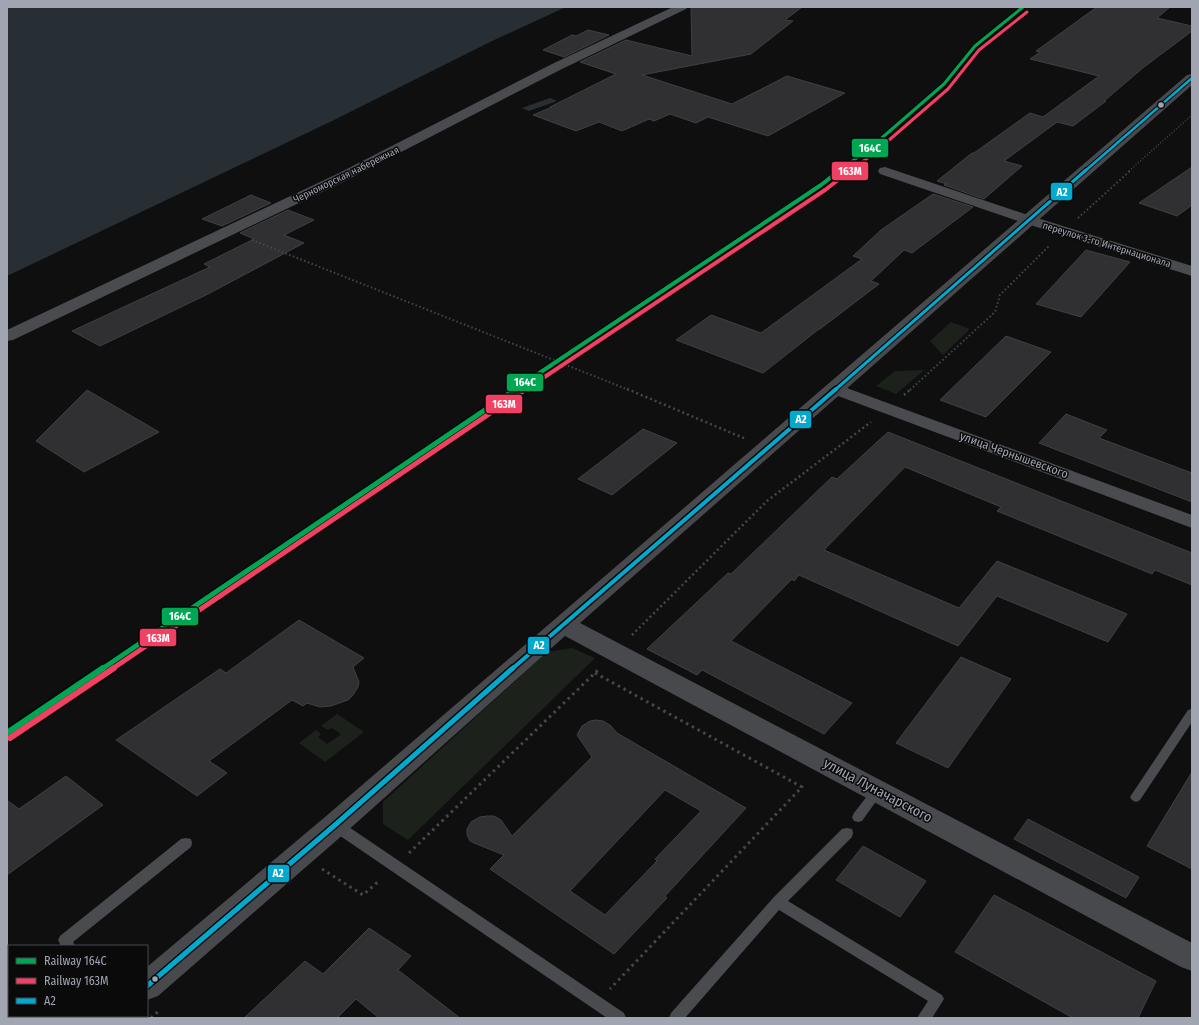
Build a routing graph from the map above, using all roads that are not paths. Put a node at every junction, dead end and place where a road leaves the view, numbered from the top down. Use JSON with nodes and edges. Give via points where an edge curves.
{"nodes":[{"id":1,"x":682,"y":7,"type":"edge"},
{"id":2,"x":1192,"y":78,"type":"edge"},
{"id":3,"x":886,"y":171,"type":"dead end"},
{"id":4,"x":1029,"y":220,"type":"junction"},
{"id":5,"x":1192,"y":271,"type":"edge"},
{"id":6,"x":7,"y":336,"type":"edge"},
{"id":7,"x":836,"y":388,"type":"junction"},
{"id":8,"x":1192,"y":522,"type":"edge"},
{"id":9,"x":563,"y":624,"type":"junction"},
{"id":10,"x":1192,"y":713,"type":"edge"},
{"id":11,"x":1188,"y":726,"type":"edge"},
{"id":12,"x":878,"y":790,"type":"junction"},
{"id":13,"x":1136,"y":797,"type":"dead end"},
{"id":14,"x":858,"y":817,"type":"dead end"},
{"id":15,"x":335,"y":825,"type":"junction"},
{"id":16,"x":847,"y":833,"type":"dead end"},
{"id":17,"x":186,"y":843,"type":"dead end"},
{"id":18,"x":778,"y":902,"type":"junction"},
{"id":19,"x":68,"y":945,"type":"edge"},
{"id":20,"x":1192,"y":958,"type":"edge"},
{"id":21,"x":155,"y":997,"type":"edge"},
{"id":22,"x":619,"y":1018,"type":"edge"},
{"id":23,"x":676,"y":1018,"type":"edge"},
{"id":24,"x":924,"y":1018,"type":"edge"}],
"edges":[{"from":1,"to":6,"type":"street","name":"Черноморская набережная","via":[[556,67],[344,176]]},
{"from":2,"to":4,"type":"main road"},
{"from":3,"to":4,"type":"street","name":"переулок 3-го Интернационала"},
{"from":4,"to":5,"type":"street","name":"переулок 3-го Интернационала"},
{"from":4,"to":7,"type":"main road"},
{"from":7,"to":8,"type":"street","name":"улица Чернышевского"},
{"from":7,"to":9,"type":"main road"},
{"from":9,"to":12,"type":"main road","name":"улица Луначарского"},
{"from":9,"to":15,"type":"main road"},
{"from":10,"to":11,"type":"lane"},
{"from":11,"to":13,"type":"lane"},
{"from":12,"to":14,"type":"lane"},
{"from":12,"to":20,"type":"main road","name":"улица Луначарского"},
{"from":15,"to":21,"type":"main road"},
{"from":15,"to":22,"type":"lane"},
{"from":16,"to":18,"type":"lane"},
{"from":17,"to":19,"type":"lane","via":[[66,940]]},
{"from":18,"to":23,"type":"lane"},
{"from":18,"to":24,"type":"lane","via":[[937,999]]}]}
